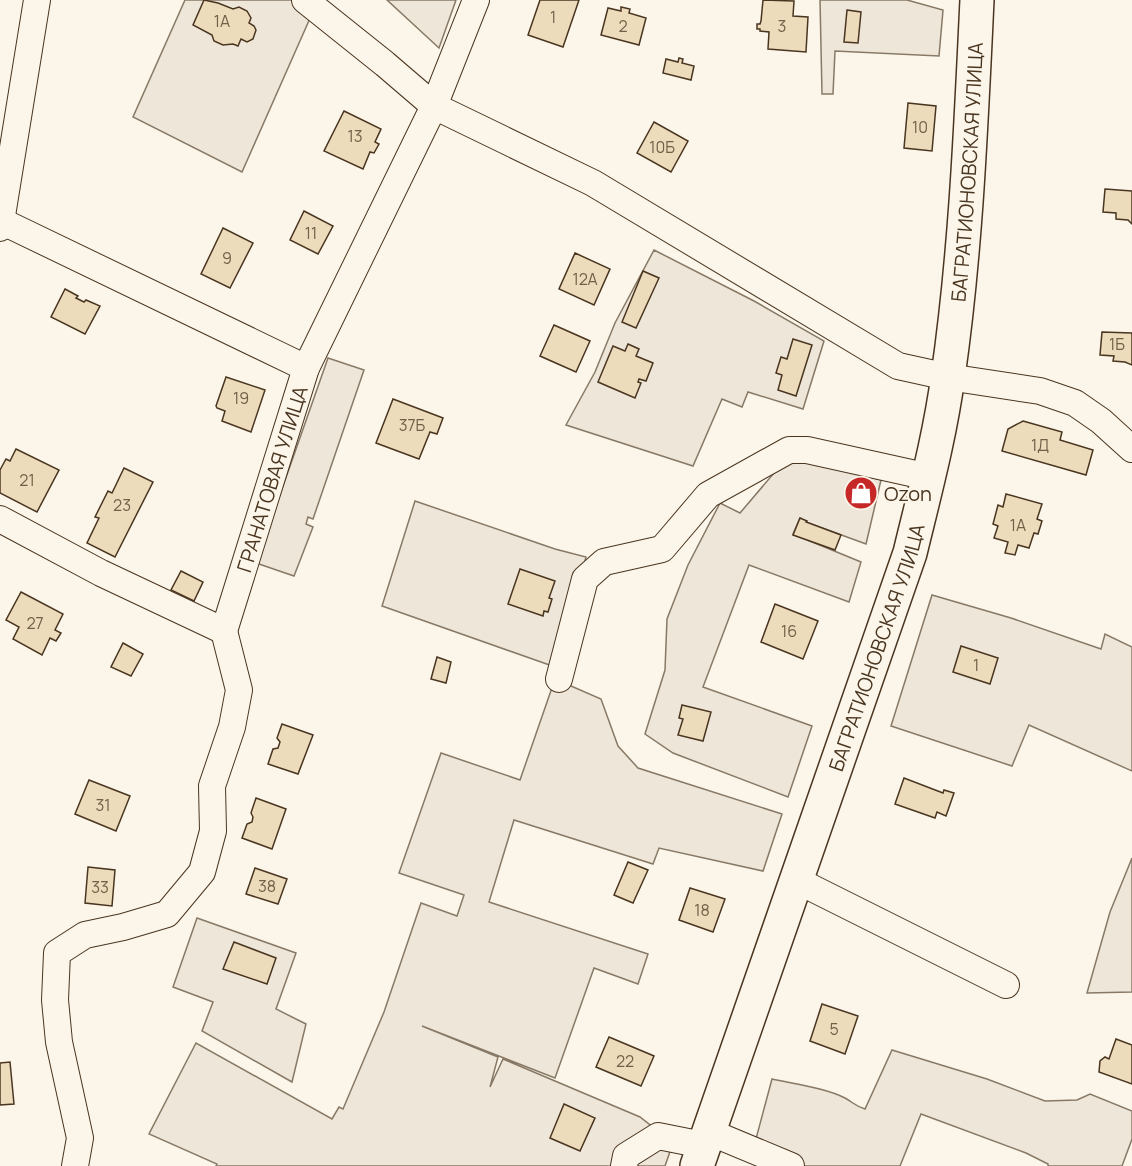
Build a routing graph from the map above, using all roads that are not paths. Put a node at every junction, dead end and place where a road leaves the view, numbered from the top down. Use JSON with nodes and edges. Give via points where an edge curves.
{"nodes":[{"id":1,"x":36,"y":0,"type":"edge"},
{"id":2,"x":305,"y":0,"type":"edge"},
{"id":3,"x":476,"y":0,"type":"edge"},
{"id":4,"x":977,"y":0,"type":"edge"},
{"id":5,"x":434,"y":106,"type":"junction"},
{"id":6,"x":1,"y":225,"type":"edge"},
{"id":7,"x":306,"y":368,"type":"junction"},
{"id":8,"x":948,"y":377,"type":"junction"},
{"id":9,"x":1132,"y":449,"type":"edge"},
{"id":10,"x":929,"y":477,"type":"junction"},
{"id":11,"x":0,"y":519,"type":"edge"},
{"id":12,"x":224,"y":631,"type":"junction"},
{"id":13,"x":559,"y":679,"type":"dead end"},
{"id":14,"x":796,"y":880,"type":"junction"},
{"id":15,"x":1006,"y":985,"type":"dead end"},
{"id":16,"x":702,"y":1147,"type":"edge"},
{"id":17,"x":75,"y":1166,"type":"edge"},
{"id":18,"x":624,"y":1166,"type":"edge"},
{"id":19,"x":791,"y":1166,"type":"edge"}],
"edges":[{"from":1,"to":6,"type":"street"},
{"from":2,"to":5,"type":"street"},
{"from":3,"to":5,"type":"street","name":"ГРАНАТОВАЯ УЛИЦА"},
{"from":4,"to":8,"type":"main road","name":"БАГРАТИОНОВСКАЯ УЛИЦА","via":[[968,193]]},
{"from":5,"to":7,"type":"street","name":"ГРАНАТОВАЯ УЛИЦА"},
{"from":5,"to":8,"type":"street","via":[[593,183],[898,366]]},
{"from":6,"to":7,"type":"street"},
{"from":7,"to":12,"type":"street","name":"ГРАНАТОВАЯ УЛИЦА"},
{"from":8,"to":9,"type":"street","via":[[1040,391],[1074,403]]},
{"from":8,"to":10,"type":"main road","name":"БАГРАТИОНОВСКАЯ УЛИЦА"},
{"from":10,"to":13,"type":"street","via":[[807,450],[789,450],[708,495],[662,549],[604,562],[585,579]]},
{"from":10,"to":14,"type":"main road","name":"БАГРАТИОНОВСКАЯ УЛИЦА","via":[[910,553]]},
{"from":11,"to":12,"type":"street","via":[[101,573]]},
{"from":12,"to":17,"type":"street","via":[[239,690],[232,727],[212,786],[213,831],[202,872],[167,914],[85,935],[57,953],[58,1042],[80,1138]]},
{"from":14,"to":15,"type":"street"},
{"from":14,"to":16,"type":"main road","name":"БАГРАТИОНОВСКАЯ УЛИЦА"},
{"from":16,"to":18,"type":"street","via":[[658,1136],[626,1156]]},
{"from":16,"to":19,"type":"street"}]}
